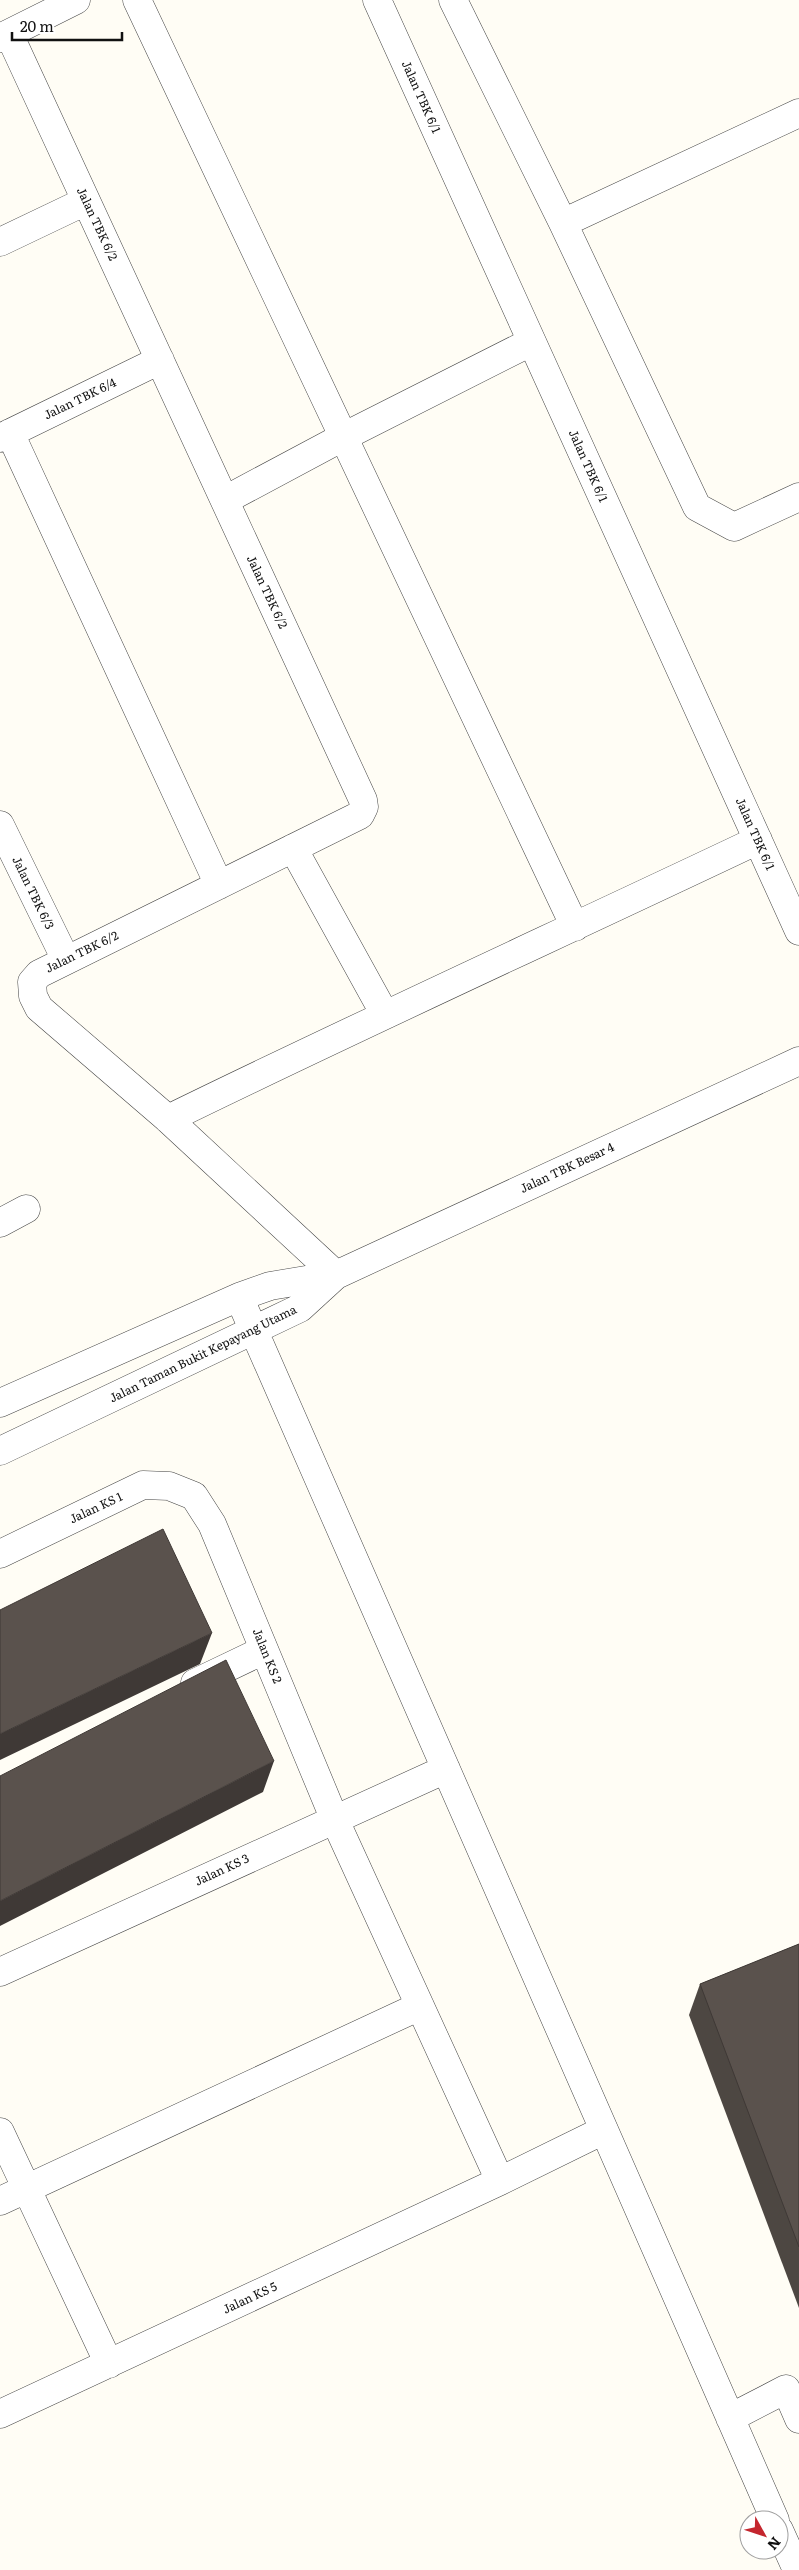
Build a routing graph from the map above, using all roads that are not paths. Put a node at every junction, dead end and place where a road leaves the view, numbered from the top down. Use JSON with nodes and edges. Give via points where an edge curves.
{"nodes":[{"id":1,"x":76,"y":0,"type":"edge"},
{"id":2,"x":137,"y":0,"type":"edge"},
{"id":3,"x":377,"y":0,"type":"edge"},
{"id":4,"x":453,"y":0,"type":"edge"},
{"id":5,"x":5,"y":36,"type":"edge"},
{"id":6,"x":799,"y":113,"type":"edge"},
{"id":7,"x":86,"y":201,"type":"junction"},
{"id":8,"x":563,"y":223,"type":"junction"},
{"id":9,"x":0,"y":242,"type":"edge"},
{"id":10,"x":532,"y":342,"type":"junction"},
{"id":11,"x":160,"y":360,"type":"junction"},
{"id":12,"x":5,"y":435,"type":"edge"},
{"id":13,"x":343,"y":437,"type":"junction"},
{"id":14,"x":799,"y":497,"type":"edge"},
{"id":15,"x":225,"y":500,"type":"junction"},
{"id":16,"x":0,"y":826,"type":"edge"},
{"id":17,"x":758,"y":840,"type":"junction"},
{"id":18,"x":293,"y":848,"type":"junction"},
{"id":19,"x":219,"y":885,"type":"junction"},
{"id":20,"x":575,"y":927,"type":"junction"},
{"id":21,"x":799,"y":931,"type":"edge"},
{"id":22,"x":66,"y":960,"type":"junction"},
{"id":23,"x":384,"y":1014,"type":"junction"},
{"id":24,"x":799,"y":1061,"type":"edge"},
{"id":25,"x":168,"y":1119,"type":"junction"},
{"id":26,"x":26,"y":1209,"type":"dead end"},
{"id":27,"x":0,"y":1223,"type":"edge"},
{"id":28,"x":336,"y":1275,"type":"junction"},
{"id":29,"x":239,"y":1297,"type":"junction"},
{"id":30,"x":254,"y":1331,"type":"junction"},
{"id":31,"x":0,"y":1404,"type":"edge"},
{"id":32,"x":0,"y":1451,"type":"edge"},
{"id":33,"x":194,"y":1496,"type":"joint"},
{"id":34,"x":0,"y":1554,"type":"edge"},
{"id":35,"x":264,"y":1650,"type":"junction"},
{"id":36,"x":176,"y":1692,"type":"edge"},
{"id":37,"x":446,"y":1769,"type":"junction"},
{"id":38,"x":334,"y":1818,"type":"junction"},
{"id":39,"x":0,"y":1972,"type":"edge"},
{"id":40,"x":420,"y":2006,"type":"junction"},
{"id":41,"x":604,"y":2130,"type":"junction"},
{"id":42,"x":0,"y":2132,"type":"edge"},
{"id":43,"x":500,"y":2181,"type":"junction"},
{"id":44,"x":27,"y":2189,"type":"junction"},
{"id":45,"x":0,"y":2202,"type":"edge"},
{"id":46,"x":109,"y":2364,"type":"junction"},
{"id":47,"x":0,"y":2414,"type":"edge"},
{"id":48,"x":730,"y":2418,"type":"junction"},
{"id":49,"x":799,"y":2419,"type":"edge"},
{"id":50,"x":771,"y":2510,"type":"edge"},
{"id":51,"x":789,"y":2552,"type":"edge"},
{"id":52,"x":797,"y":2570,"type":"edge"}],
"edges":[{"from":1,"to":5,"type":"street"},
{"from":2,"to":13,"type":"street"},
{"from":3,"to":10,"type":"street","name":"Jalan TBK 6/1"},
{"from":4,"to":8,"type":"street"},
{"from":5,"to":7,"type":"street","name":"Jalan TBK 6/2"},
{"from":6,"to":8,"type":"street"},
{"from":7,"to":9,"type":"street"},
{"from":7,"to":11,"type":"street","name":"Jalan TBK 6/2"},
{"from":8,"to":14,"type":"street","via":[[697,507],[734,527]]},
{"from":10,"to":13,"type":"street"},
{"from":10,"to":17,"type":"street","name":"Jalan TBK 6/1"},
{"from":11,"to":12,"type":"street","name":"Jalan TBK 6/4"},
{"from":11,"to":15,"type":"street","name":"Jalan TBK 6/2"},
{"from":12,"to":19,"type":"street"},
{"from":13,"to":15,"type":"street"},
{"from":13,"to":20,"type":"street"},
{"from":15,"to":18,"type":"street","name":"Jalan TBK 6/2","via":[[363,800],[360,815]]},
{"from":16,"to":22,"type":"street","name":"Jalan TBK 6/3"},
{"from":17,"to":20,"type":"street"},
{"from":17,"to":21,"type":"street","name":"Jalan TBK 6/1"},
{"from":18,"to":19,"type":"street","name":"Jalan TBK 6/2"},
{"from":18,"to":23,"type":"street"},
{"from":19,"to":22,"type":"street","name":"Jalan TBK 6/2"},
{"from":20,"to":23,"type":"street"},
{"from":22,"to":25,"type":"street","name":"Jalan TBK 6/2","via":[[39,974],[32,982],[33,996],[39,1008]]},
{"from":23,"to":25,"type":"street"},
{"from":24,"to":28,"type":"street","name":"Jalan TBK Besar 4"},
{"from":25,"to":28,"type":"street"},
{"from":26,"to":27,"type":"street"},
{"from":28,"to":29,"type":"street","via":[[270,1286]]},
{"from":28,"to":30,"type":"street","name":"Jalan Taman Bukit Kepayang Utama","via":[[300,1308]]},
{"from":29,"to":30,"type":"street"},
{"from":29,"to":31,"type":"street"},
{"from":30,"to":32,"type":"street","name":"Jalan Taman Bukit Kepayang Utama"},
{"from":30,"to":37,"type":"street"},
{"from":33,"to":34,"type":"street","name":"Jalan KS 1","via":[[169,1486],[143,1485]]},
{"from":33,"to":35,"type":"street","name":"Jalan KS 2","via":[[212,1524]]},
{"from":35,"to":36,"type":"street"},
{"from":35,"to":38,"type":"street","name":"Jalan KS 2"},
{"from":37,"to":38,"type":"street","name":"Jalan KS 3"},
{"from":37,"to":41,"type":"street"},
{"from":38,"to":39,"type":"street","name":"Jalan KS 3"},
{"from":38,"to":40,"type":"street","name":"Jalan KS 2"},
{"from":40,"to":43,"type":"street","name":"Jalan KS 2"},
{"from":40,"to":44,"type":"street"},
{"from":41,"to":43,"type":"street","name":"Jalan KS 5"},
{"from":41,"to":48,"type":"street"},
{"from":42,"to":44,"type":"street"},
{"from":43,"to":46,"type":"street","name":"Jalan KS 5"},
{"from":44,"to":45,"type":"street"},
{"from":44,"to":46,"type":"street"},
{"from":46,"to":47,"type":"street","name":"Jalan KS 5"},
{"from":48,"to":49,"type":"street","via":[[786,2389]]},
{"from":48,"to":50,"type":"street"},
{"from":51,"to":52,"type":"street"}]}
